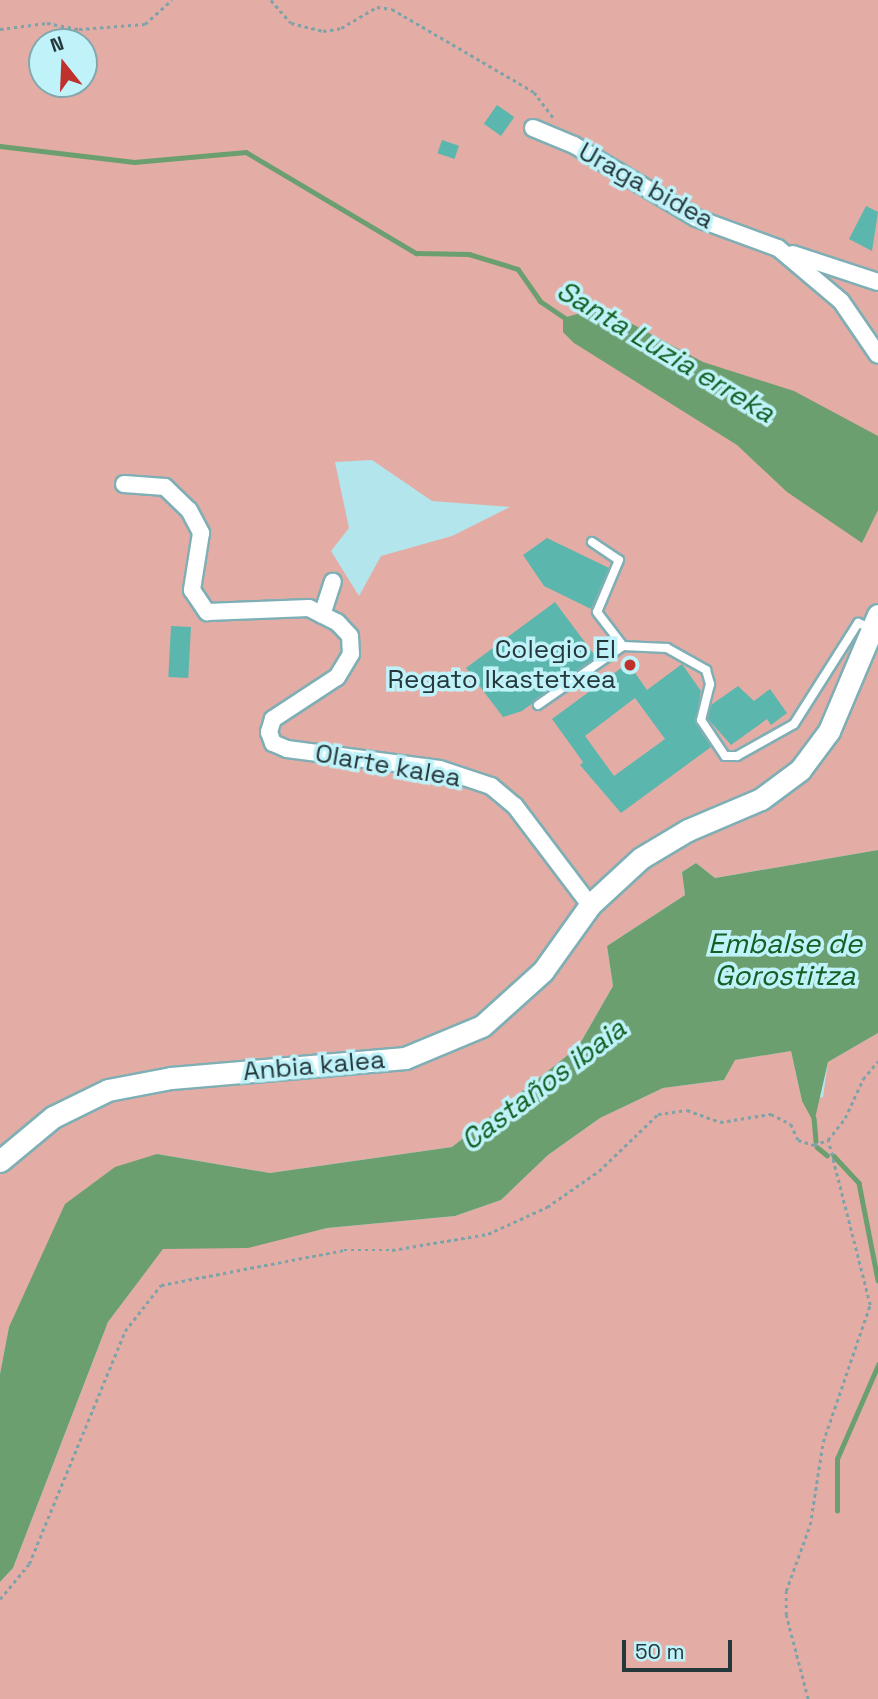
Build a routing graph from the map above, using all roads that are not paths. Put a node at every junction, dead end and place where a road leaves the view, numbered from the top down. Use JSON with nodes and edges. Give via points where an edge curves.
{"nodes":[{"id":1,"x":533,"y":128,"type":"dead end"},
{"id":2,"x":778,"y":248,"type":"junction"},
{"id":3,"x":878,"y":282,"type":"edge"},
{"id":4,"x":878,"y":355,"type":"edge"},
{"id":5,"x":124,"y":484,"type":"dead end"},
{"id":6,"x":592,"y":542,"type":"dead end"},
{"id":7,"x":333,"y":582,"type":"dead end"},
{"id":8,"x":323,"y":615,"type":"junction"},
{"id":9,"x":875,"y":621,"type":"edge"},
{"id":10,"x":622,"y":646,"type":"junction"},
{"id":11,"x":538,"y":705,"type":"dead end"},
{"id":12,"x":590,"y":905,"type":"junction"},
{"id":13,"x":0,"y":1160,"type":"edge"}],
"edges":[{"from":1,"to":2,"type":"street","name":"Uraga bidea","via":[[574,145],[696,218]]},
{"from":2,"to":3,"type":"street","via":[[848,276]]},
{"from":2,"to":4,"type":"street","name":"Uraga bidea","via":[[841,301]]},
{"from":5,"to":8,"type":"street","name":"Olarte kalea","via":[[164,486],[190,510],[201,533],[192,590],[206,612],[309,608]]},
{"from":6,"to":10,"type":"lane","via":[[619,559],[597,612]]},
{"from":7,"to":8,"type":"street"},
{"from":8,"to":12,"type":"street","name":"Olarte kalea","via":[[350,636],[351,654],[337,677],[274,719],[269,732],[273,743],[287,749],[440,769],[491,786],[515,806]]},
{"from":9,"to":10,"type":"lane","via":[[858,623],[794,724],[737,756],[725,756],[701,720],[710,684],[706,670],[667,648]]},
{"from":9,"to":12,"type":"street","via":[[829,731],[800,770],[761,799],[655,848]]},
{"from":10,"to":11,"type":"lane"},
{"from":12,"to":13,"type":"street","name":"Anbia kalea","via":[[543,971],[509,1005],[447,1045],[405,1058],[126,1086],[71,1106]]}]}
